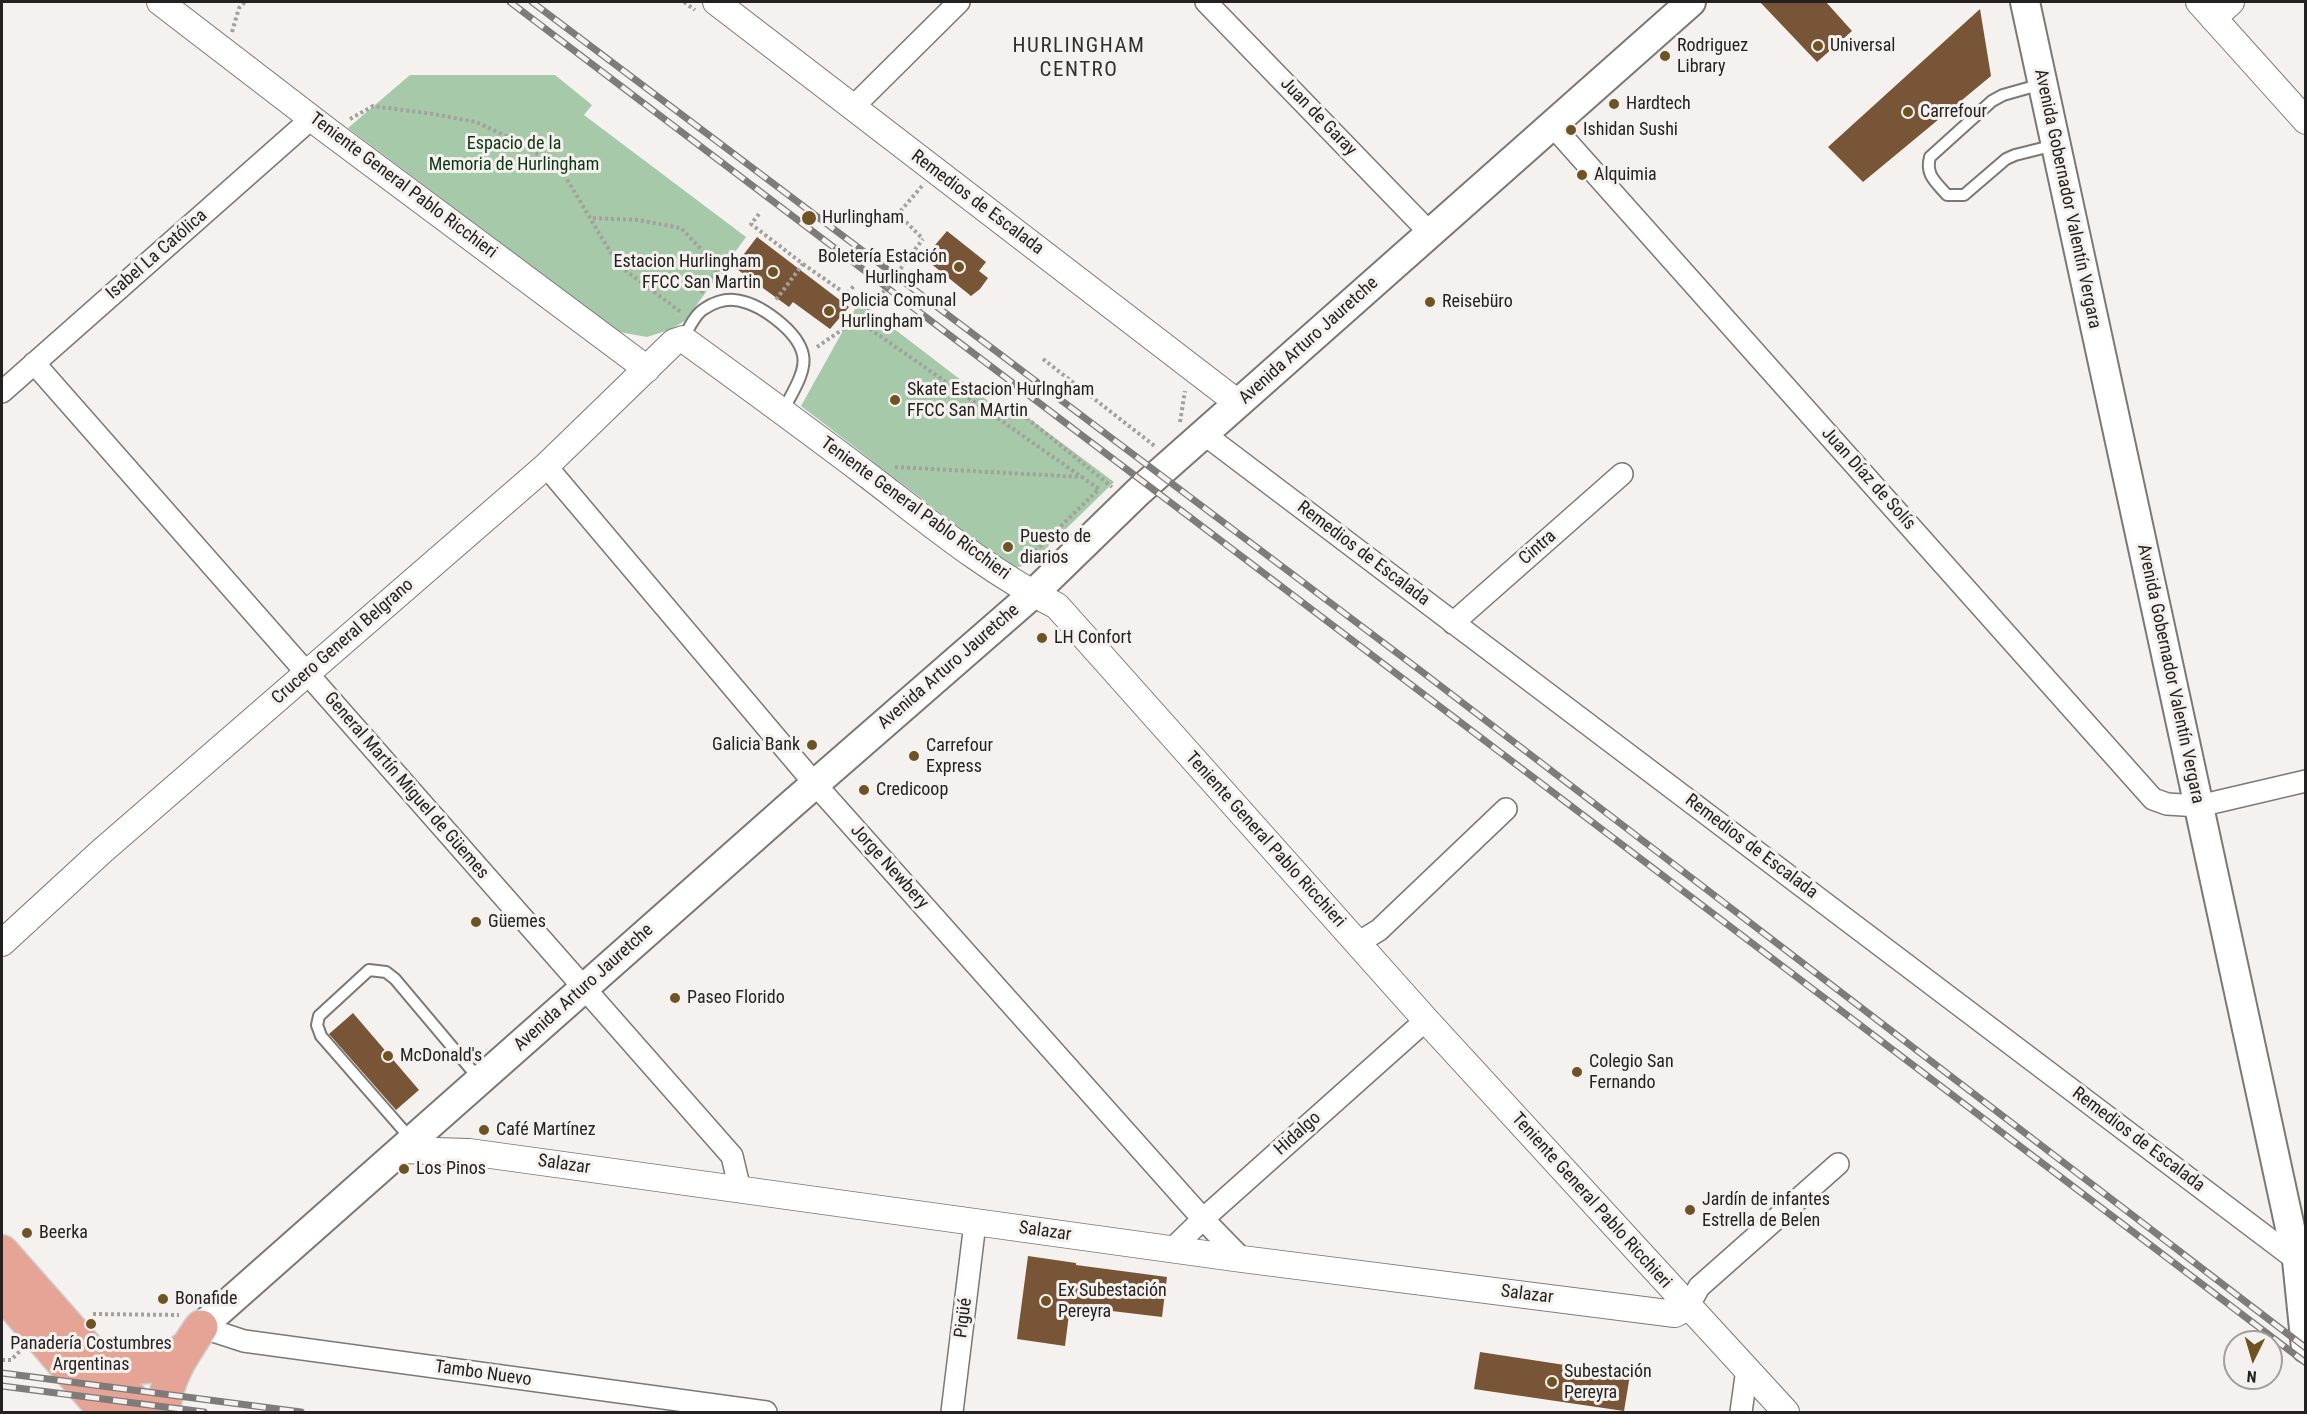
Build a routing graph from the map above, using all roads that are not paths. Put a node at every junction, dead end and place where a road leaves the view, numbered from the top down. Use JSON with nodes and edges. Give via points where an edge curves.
{"nodes":[{"id":1,"x":160,"y":2,"type":"edge"},
{"id":2,"x":716,"y":2,"type":"edge"},
{"id":3,"x":959,"y":2,"type":"edge"},
{"id":4,"x":1206,"y":2,"type":"edge"},
{"id":5,"x":1691,"y":2,"type":"edge"},
{"id":6,"x":2025,"y":2,"type":"edge"},
{"id":7,"x":2215,"y":7,"type":"edge"},
{"id":8,"x":2042,"y":84,"type":"junction"},
{"id":9,"x":852,"y":108,"type":"junction"},
{"id":10,"x":2306,"y":121,"type":"edge"},
{"id":11,"x":320,"y":124,"type":"junction"},
{"id":12,"x":1552,"y":125,"type":"junction"},
{"id":13,"x":2055,"y":145,"type":"junction"},
{"id":14,"x":1430,"y":233,"type":"junction"},
{"id":15,"x":684,"y":327,"type":"junction"},
{"id":16,"x":34,"y":363,"type":"junction"},
{"id":17,"x":647,"y":369,"type":"junction"},
{"id":18,"x":2,"y":392,"type":"edge"},
{"id":19,"x":1239,"y":403,"type":"junction"},
{"id":20,"x":783,"y":411,"type":"junction"},
{"id":21,"x":1204,"y":434,"type":"junction"},
{"id":22,"x":546,"y":466,"type":"junction"},
{"id":23,"x":1623,"y":474,"type":"dead end"},
{"id":24,"x":1038,"y":590,"type":"junction"},
{"id":25,"x":1453,"y":623,"type":"junction"},
{"id":26,"x":307,"y":674,"type":"junction"},
{"id":27,"x":2306,"y":781,"type":"edge"},
{"id":28,"x":815,"y":784,"type":"junction"},
{"id":29,"x":2199,"y":806,"type":"junction"},
{"id":30,"x":1506,"y":809,"type":"dead end"},
{"id":31,"x":2,"y":943,"type":"edge"},
{"id":32,"x":1358,"y":944,"type":"junction"},
{"id":33,"x":583,"y":989,"type":"junction"},
{"id":34,"x":1426,"y":1020,"type":"junction"},
{"id":35,"x":480,"y":1080,"type":"junction"},
{"id":36,"x":407,"y":1145,"type":"junction"},
{"id":37,"x":1838,"y":1164,"type":"dead end"},
{"id":38,"x":741,"y":1190,"type":"junction"},
{"id":39,"x":1203,"y":1219,"type":"junction"},
{"id":40,"x":975,"y":1223,"type":"junction"},
{"id":41,"x":1172,"y":1249,"type":"junction"},
{"id":42,"x":2,"y":1252,"type":"edge"},
{"id":43,"x":1242,"y":1259,"type":"junction"},
{"id":44,"x":2301,"y":1263,"type":"edge"},
{"id":45,"x":2,"y":1292,"type":"edge"},
{"id":46,"x":1688,"y":1307,"type":"junction"},
{"id":47,"x":47,"y":1323,"type":"junction"},
{"id":48,"x":192,"y":1330,"type":"junction"},
{"id":49,"x":2306,"y":1348,"type":"edge"},
{"id":50,"x":99,"y":1359,"type":"junction"},
{"id":51,"x":1747,"y":1370,"type":"junction"},
{"id":52,"x":106,"y":1413,"type":"edge"},
{"id":53,"x":143,"y":1413,"type":"edge"},
{"id":54,"x":164,"y":1413,"type":"edge"},
{"id":55,"x":766,"y":1413,"type":"edge"},
{"id":56,"x":952,"y":1413,"type":"edge"},
{"id":57,"x":1740,"y":1413,"type":"edge"},
{"id":58,"x":1786,"y":1413,"type":"edge"}],
"edges":[{"from":1,"to":11,"type":"street","name":"Teniente General Pablo Ricchieri"},
{"from":2,"to":9,"type":"street","name":"Remedios de Escalada"},
{"from":3,"to":9,"type":"street"},
{"from":4,"to":14,"type":"street","name":"Juan de Garay"},
{"from":5,"to":12,"type":"main road","name":"Avenida Arturo Jauretche"},
{"from":6,"to":8,"type":"main road","name":"Avenida Gobernador Valentín Vergara"},
{"from":7,"to":10,"type":"street"},
{"from":8,"to":13,"type":"main road","name":"Avenida Gobernador Valentín Vergara"},
{"from":8,"to":13,"type":"lane","via":[[1992,101],[1930,157],[1929,175],[1947,195],[1964,195],[2006,159]]},
{"from":9,"to":19,"type":"street","name":"Remedios de Escalada"},
{"from":11,"to":16,"type":"street","name":"Isabel La Católica"},
{"from":11,"to":17,"type":"street","name":"Teniente General Pablo Ricchieri"},
{"from":12,"to":14,"type":"main road","name":"Avenida Arturo Jauretche"},
{"from":12,"to":29,"type":"street","name":"Juan Díaz de Solís","via":[[2153,799]]},
{"from":13,"to":29,"type":"main road","name":"Avenida Gobernador Valentín Vergara"},
{"from":14,"to":19,"type":"main road","name":"Avenida Arturo Jauretche"},
{"from":15,"to":17,"type":"street","name":"Crucero General Belgrano"},
{"from":15,"to":20,"type":"street","name":"Teniente General Pablo Ricchieri"},
{"from":15,"to":20,"type":"lane","via":[[702,310],[719,301],[735,300],[753,305],[785,326],[804,356],[802,370]]},
{"from":16,"to":18,"type":"street","name":"Isabel La Católica"},
{"from":16,"to":26,"type":"street","name":"General Martín Miguel de Güemes"},
{"from":17,"to":22,"type":"street","name":"Crucero General Belgrano"},
{"from":19,"to":21,"type":"main road","name":"Avenida Arturo Jauretche"},
{"from":20,"to":24,"type":"street","name":"Teniente General Pablo Ricchieri","via":[[965,550]]},
{"from":21,"to":24,"type":"main road","name":"Avenida Arturo Jauretche","via":[[1129,500]]},
{"from":21,"to":25,"type":"street","name":"Remedios de Escalada"},
{"from":22,"to":26,"type":"street","name":"Crucero General Belgrano"},
{"from":22,"to":28,"type":"street","name":"Jorge Newbery"},
{"from":23,"to":25,"type":"street","name":"Cintra"},
{"from":24,"to":28,"type":"main road","name":"Avenida Arturo Jauretche"},
{"from":24,"to":32,"type":"street","name":"Teniente General Pablo Ricchieri","via":[[1057,606]]},
{"from":25,"to":44,"type":"street","name":"Remedios de Escalada"},
{"from":26,"to":31,"type":"street","name":"Crucero General Belgrano"},
{"from":26,"to":33,"type":"street","name":"General Martín Miguel de Güemes"},
{"from":27,"to":29,"type":"street","name":"Juan Díaz de Solís"},
{"from":28,"to":33,"type":"main road","name":"Avenida Arturo Jauretche"},
{"from":28,"to":39,"type":"street","name":"Jorge Newbery"},
{"from":29,"to":44,"type":"main road","name":"Avenida Gobernador Valentín Vergara"},
{"from":30,"to":32,"type":"street","via":[[1379,930]]},
{"from":32,"to":34,"type":"street","name":"Teniente General Pablo Ricchieri"},
{"from":33,"to":35,"type":"main road","name":"Avenida Arturo Jauretche"},
{"from":33,"to":38,"type":"street","name":"General Martín Miguel de Güemes","via":[[732,1156]]},
{"from":34,"to":39,"type":"street","name":"Hidalgo"},
{"from":34,"to":46,"type":"street","name":"Teniente General Pablo Ricchieri"},
{"from":35,"to":36,"type":"main road","name":"Avenida Arturo Jauretche"},
{"from":35,"to":36,"type":"lane","via":[[395,979],[386,972],[369,970],[319,1016],[317,1025],[321,1036]]},
{"from":36,"to":38,"type":"street","name":"Salazar"},
{"from":36,"to":48,"type":"main road","name":"Avenida Arturo Jauretche"},
{"from":37,"to":46,"type":"street","via":[[1699,1287]]},
{"from":38,"to":40,"type":"street","name":"Salazar"},
{"from":39,"to":41,"type":"street","name":"Hidalgo"},
{"from":39,"to":43,"type":"street","name":"Jorge Newbery"},
{"from":40,"to":41,"type":"street","name":"Salazar"},
{"from":40,"to":56,"type":"street","name":"Pigüé"},
{"from":41,"to":43,"type":"street","name":"Salazar"},
{"from":42,"to":47,"type":"main road"},
{"from":43,"to":46,"type":"street","name":"Salazar","via":[[1674,1314]]},
{"from":44,"to":49,"type":"main road","name":"Avenida Gobernador Valentín Vergara"},
{"from":45,"to":47,"type":"main road"},
{"from":46,"to":51,"type":"street","name":"Teniente General Pablo Ricchieri"},
{"from":47,"to":48,"type":"main road","via":[[105,1344],[141,1348],[168,1344]]},
{"from":47,"to":50,"type":"main road"},
{"from":47,"to":52,"type":"main road"},
{"from":48,"to":50,"type":"main road","via":[[161,1364],[115,1364]]},
{"from":48,"to":54,"type":"main road","via":[[165,1394]]},
{"from":48,"to":55,"type":"street","name":"Tambo Nuevo","via":[[244,1341]]},
{"from":50,"to":53,"type":"main road"},
{"from":51,"to":57,"type":"street"},
{"from":51,"to":58,"type":"street","name":"Teniente General Pablo Ricchieri"}]}
